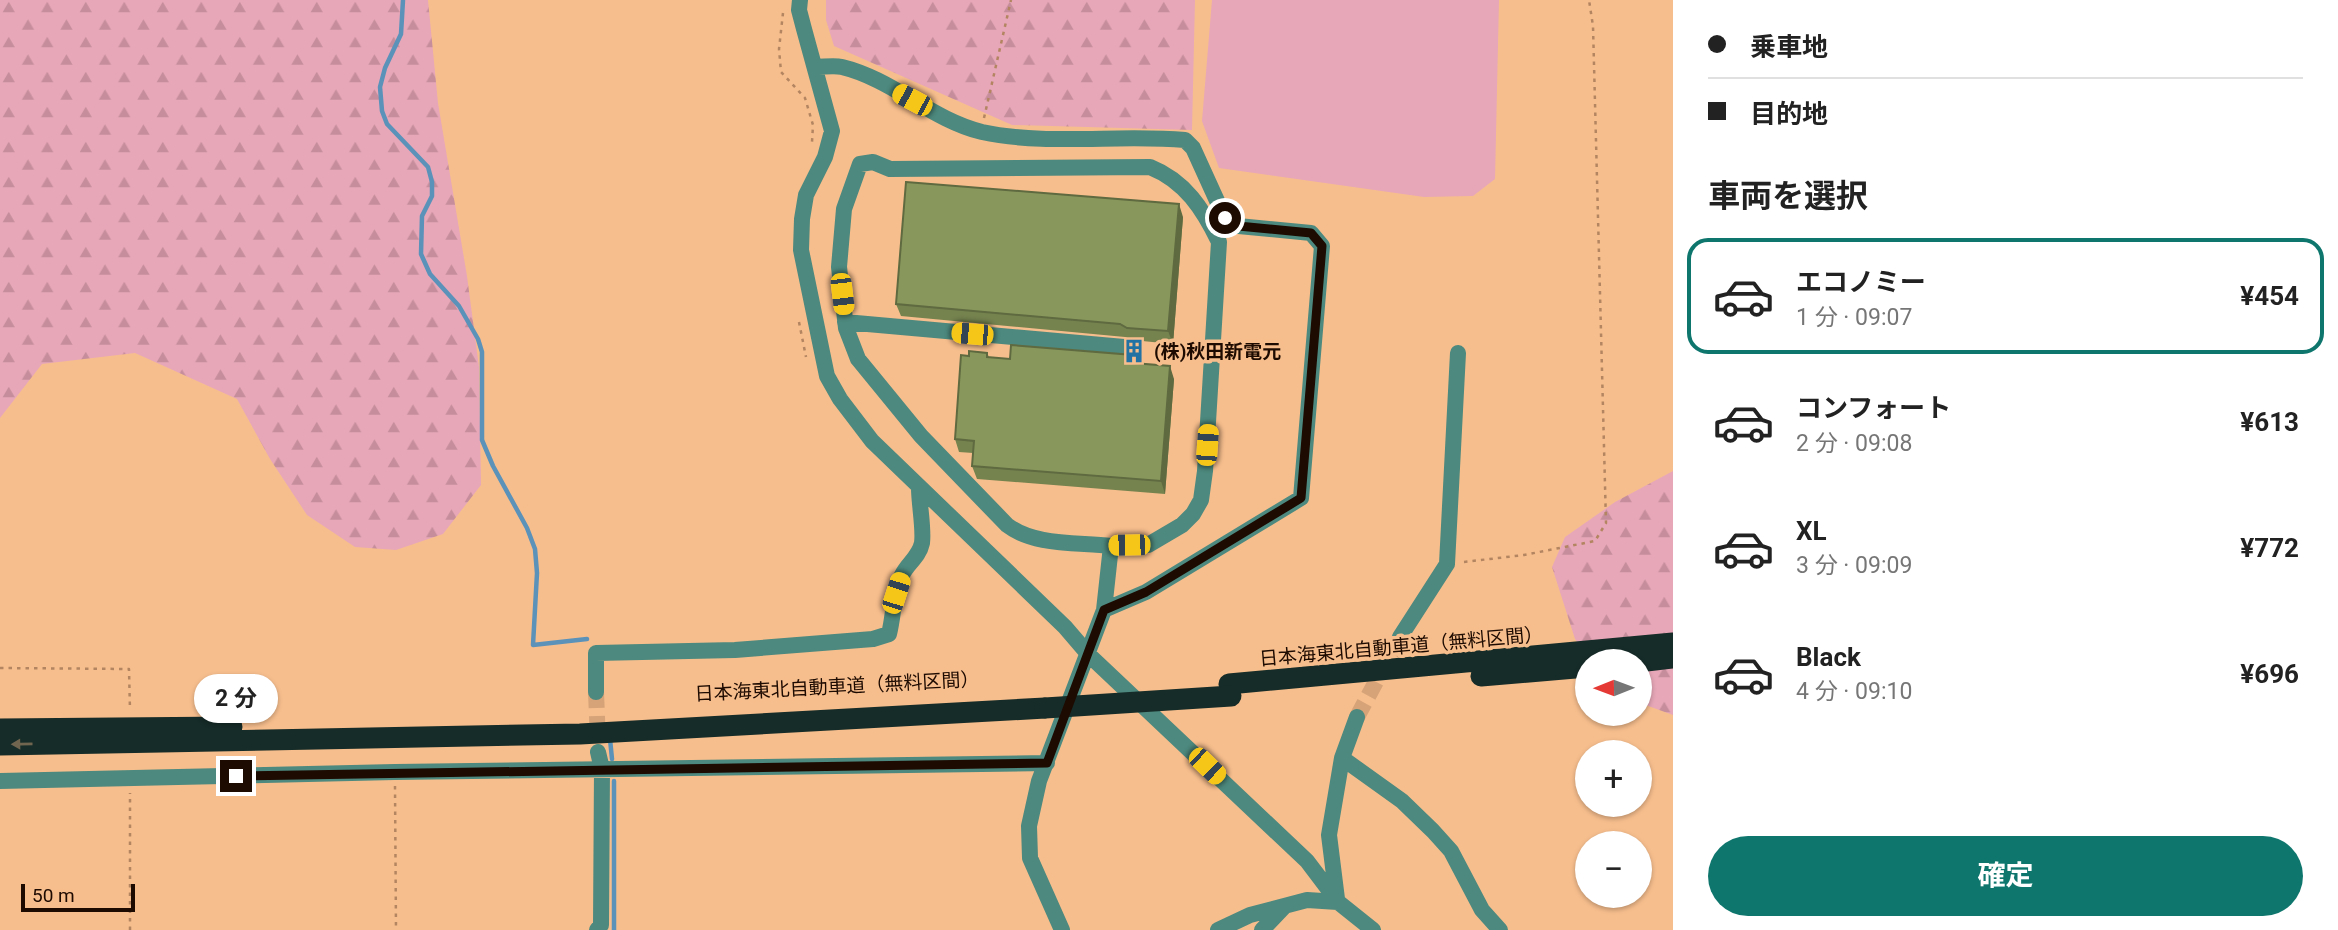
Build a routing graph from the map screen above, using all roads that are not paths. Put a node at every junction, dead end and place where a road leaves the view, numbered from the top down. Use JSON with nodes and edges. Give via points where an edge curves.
{"nodes":[{"id":1,"x":800,"y":0,"type":"edge"},
{"id":2,"x":815,"y":67,"type":"junction"},
{"id":3,"x":845,"y":322,"type":"junction"},
{"id":4,"x":1124,"y":347,"type":"dead end"},
{"id":5,"x":1458,"y":353,"type":"dead end"},
{"id":6,"x":919,"y":488,"type":"junction"},
{"id":7,"x":1111,"y":546,"type":"junction"},
{"id":8,"x":1104,"y":610,"type":"junction"},
{"id":9,"x":1400,"y":638,"type":"tunnel mouth"},
{"id":10,"x":1673,"y":643,"type":"edge"},
{"id":11,"x":1089,"y":655,"type":"junction"},
{"id":12,"x":1673,"y":658,"type":"edge"},
{"id":13,"x":1652,"y":660,"type":"edge"},
{"id":14,"x":1575,"y":668,"type":"edge"},
{"id":15,"x":1230,"y":690,"type":"junction"},
{"id":16,"x":596,"y":692,"type":"tunnel mouth"},
{"id":17,"x":1044,"y":704,"type":"junction"},
{"id":18,"x":1357,"y":718,"type":"tunnel mouth"},
{"id":19,"x":0,"y":729,"type":"edge"},
{"id":20,"x":0,"y":745,"type":"edge"},
{"id":21,"x":598,"y":752,"type":"tunnel mouth"},
{"id":22,"x":1342,"y":758,"type":"junction"},
{"id":23,"x":1047,"y":763,"type":"junction"},
{"id":24,"x":602,"y":769,"type":"junction"},
{"id":25,"x":0,"y":781,"type":"edge"},
{"id":26,"x":1338,"y":902,"type":"junction"},
{"id":27,"x":1283,"y":908,"type":"junction"},
{"id":28,"x":597,"y":930,"type":"edge"},
{"id":29,"x":1062,"y":930,"type":"edge"},
{"id":30,"x":1218,"y":930,"type":"edge"},
{"id":31,"x":1262,"y":930,"type":"edge"},
{"id":32,"x":1373,"y":930,"type":"edge"},
{"id":33,"x":1500,"y":930,"type":"edge"}],
"edges":[{"from":1,"to":2,"type":"street"},
{"from":2,"to":6,"type":"street","via":[[832,131],[806,195],[801,250],[827,376],[872,441]]},
{"from":2,"to":8,"type":"street","via":[[839,66],[869,76],[981,132],[1012,137],[1185,140],[1193,148],[1228,225],[1311,233],[1322,246],[1301,498],[1146,592]]},
{"from":3,"to":4,"type":"street"},
{"from":3,"to":7,"type":"street","via":[[858,359],[922,436],[1007,525],[1033,538]]},
{"from":3,"to":7,"type":"street","via":[[839,267],[844,209],[860,164],[873,162],[890,169],[1150,167],[1188,190],[1219,242],[1201,500],[1182,525],[1148,545]]},
{"from":5,"to":9,"type":"street","via":[[1447,564]]},
{"from":6,"to":11,"type":"street"},
{"from":6,"to":16,"type":"street","via":[[921,546],[902,574],[889,634],[735,649],[596,653]]},
{"from":7,"to":8,"type":"street"},
{"from":8,"to":11,"type":"street"},
{"from":10,"to":15,"type":"highway","name":"日本海東北自動車道（無料区間）"},
{"from":11,"to":23,"type":"street"},
{"from":11,"to":26,"type":"street","via":[[1307,861]]},
{"from":12,"to":13,"type":"highway"},
{"from":14,"to":15,"type":"highway","name":"日本海東北自動車道（無料区間）"},
{"from":15,"to":17,"type":"highway","name":"日本海東北自動車道（無料区間）","bridge":true},
{"from":17,"to":19,"type":"highway","name":"日本海東北自動車道（無料区間）","via":[[412,724]]},
{"from":17,"to":20,"type":"highway","name":"日本海東北自動車道（無料区間）","one_way":true,"via":[[580,734]]},
{"from":18,"to":22,"type":"street"},
{"from":21,"to":24,"type":"street"},
{"from":22,"to":26,"type":"street","via":[[1329,835]]},
{"from":22,"to":33,"type":"street","via":[[1402,801],[1433,831],[1451,851],[1482,910]]},
{"from":23,"to":24,"type":"street"},
{"from":23,"to":29,"type":"street","via":[[1029,826],[1030,858]]},
{"from":24,"to":25,"type":"street"},
{"from":24,"to":28,"type":"street","via":[[601,925]]},
{"from":26,"to":27,"type":"street","via":[[1307,900]]},
{"from":26,"to":32,"type":"street"},
{"from":27,"to":30,"type":"street","via":[[1250,915]]},
{"from":27,"to":31,"type":"street"}]}
